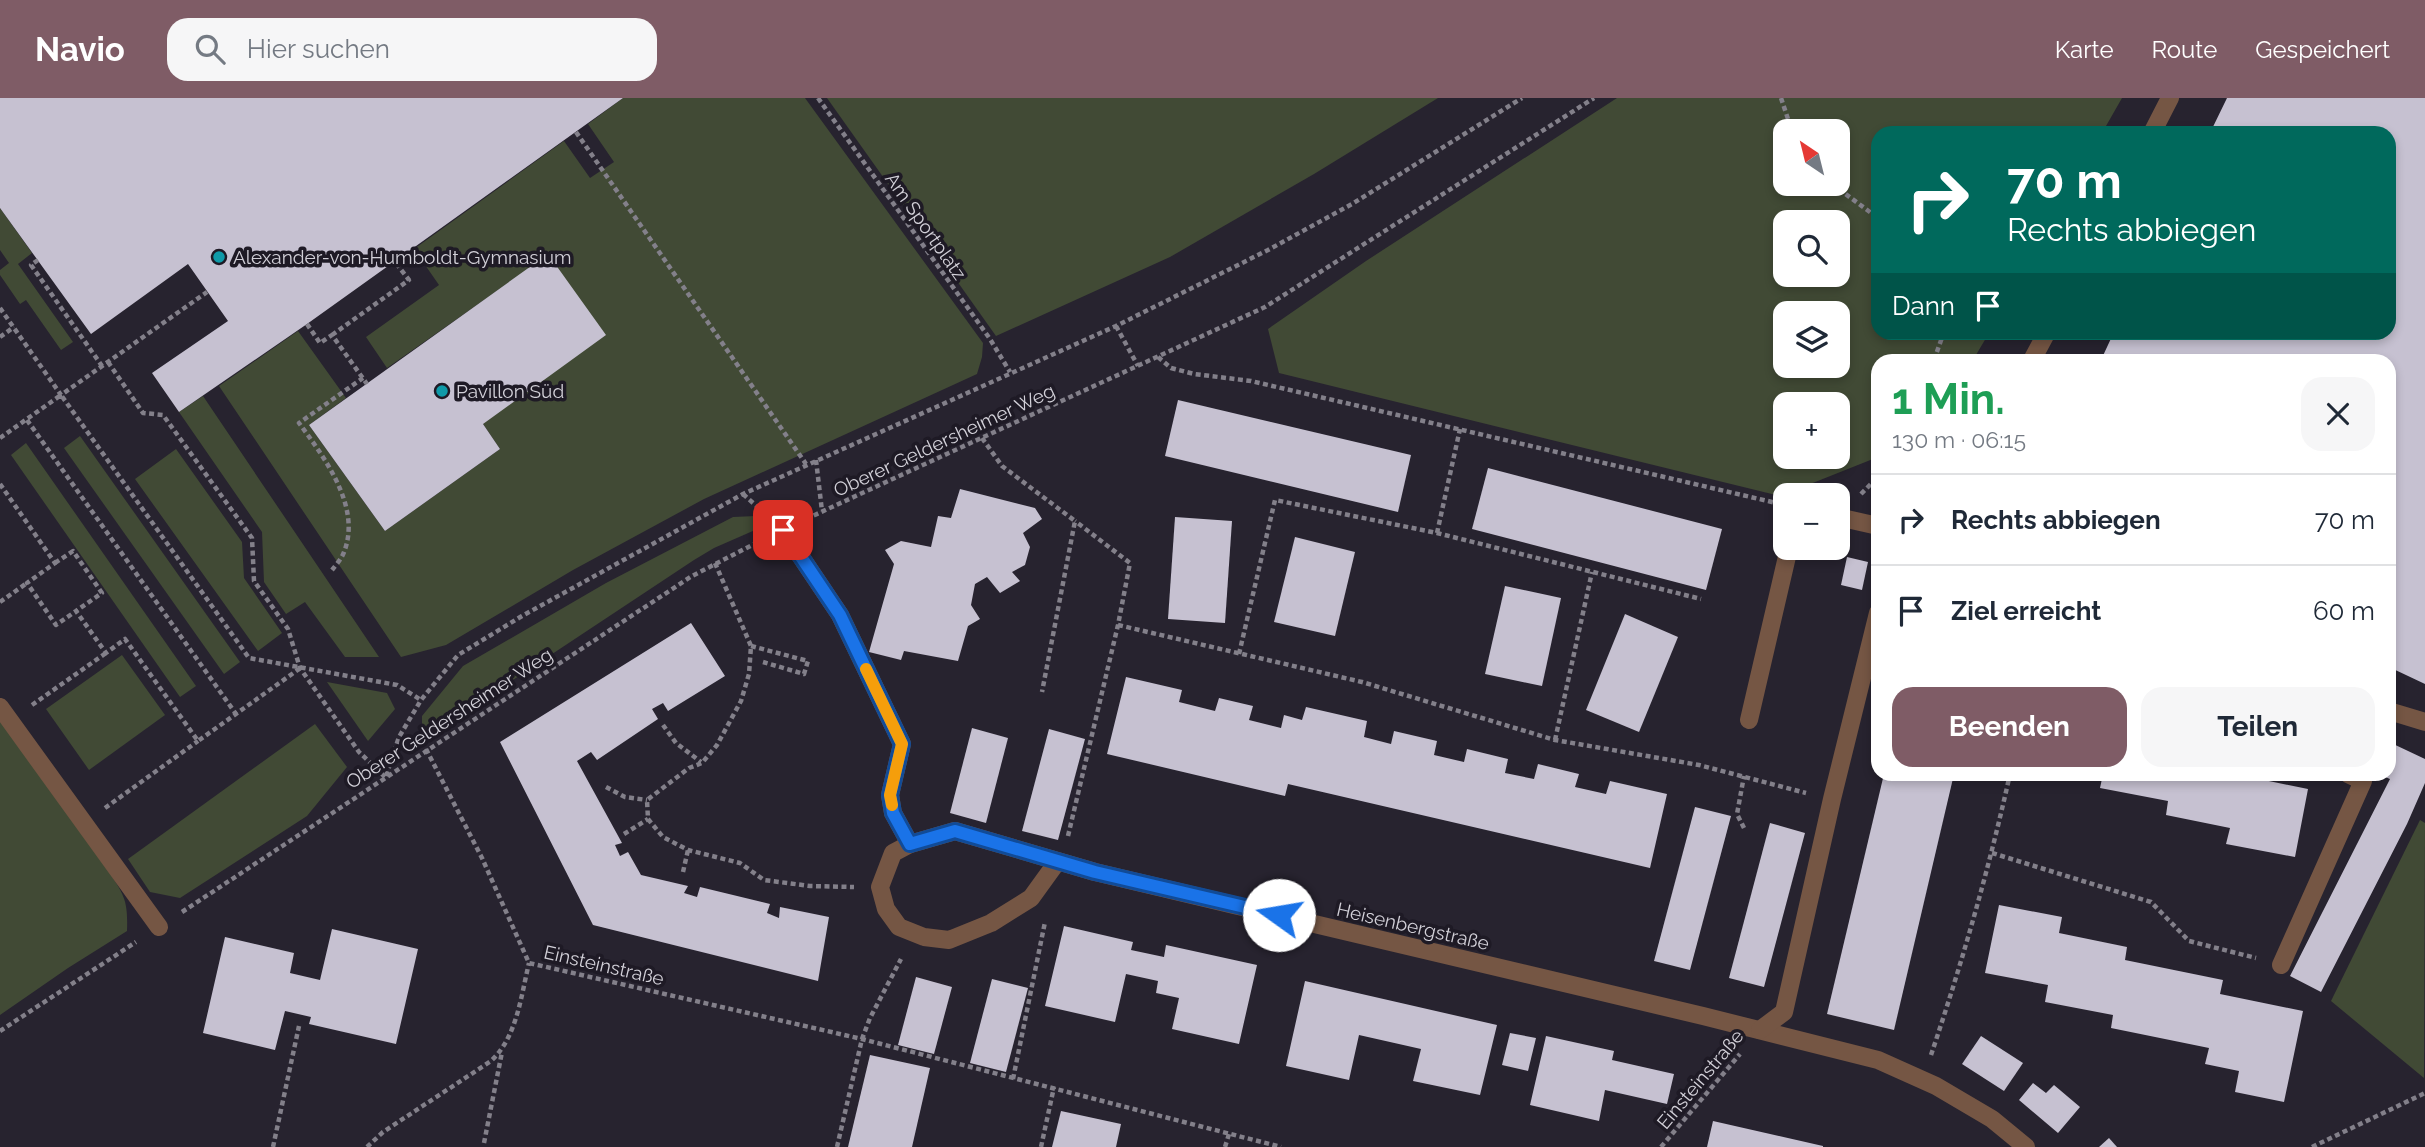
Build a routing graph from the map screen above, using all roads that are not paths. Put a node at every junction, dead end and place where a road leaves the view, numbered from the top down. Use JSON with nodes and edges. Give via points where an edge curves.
{"nodes":[{"id":1,"x":2170,"y":98,"type":"edge"},
{"id":2,"x":2156,"y":126,"type":"edge"},
{"id":3,"x":1850,"y":520,"type":"edge"},
{"id":4,"x":1871,"y":524,"type":"edge"},
{"id":5,"x":783,"y":530,"type":"road end"},
{"id":6,"x":1786,"y":560,"type":"edge"},
{"id":7,"x":1871,"y":641,"type":"edge"},
{"id":8,"x":2396,"y":713,"type":"edge"},
{"id":9,"x":5,"y":714,"type":"edge"},
{"id":10,"x":1749,"y":720,"type":"dead end"},
{"id":11,"x":2425,"y":722,"type":"edge"},
{"id":12,"x":2363,"y":781,"type":"edge"},
{"id":13,"x":910,"y":844,"type":"junction"},
{"id":14,"x":1057,"y":862,"type":"junction"},
{"id":15,"x":159,"y":927,"type":"road end"},
{"id":16,"x":2281,"y":965,"type":"road end"},
{"id":17,"x":1760,"y":1030,"type":"junction"},
{"id":18,"x":2026,"y":1147,"type":"edge"}],
"edges":[{"from":1,"to":2,"type":"street"},
{"from":3,"to":4,"type":"street"},
{"from":5,"to":13,"type":"street","via":[[840,615],[902,744],[890,795],[893,813]]},
{"from":6,"to":10,"type":"street"},
{"from":7,"to":17,"type":"street","via":[[1784,1012]]},
{"from":8,"to":11,"type":"street"},
{"from":9,"to":15,"type":"street"},
{"from":12,"to":16,"type":"street"},
{"from":13,"to":14,"type":"street","name":"Heisenbergstraße","via":[[955,831]]},
{"from":13,"to":14,"type":"street","via":[[893,853],[880,887],[886,909],[899,927],[923,937],[949,940],[991,923],[1031,898]]},
{"from":14,"to":17,"type":"street","name":"Heisenbergstraße"},
{"from":17,"to":18,"type":"street","name":"Heisenbergstraße","via":[[1878,1060],[1992,1119]]}]}
